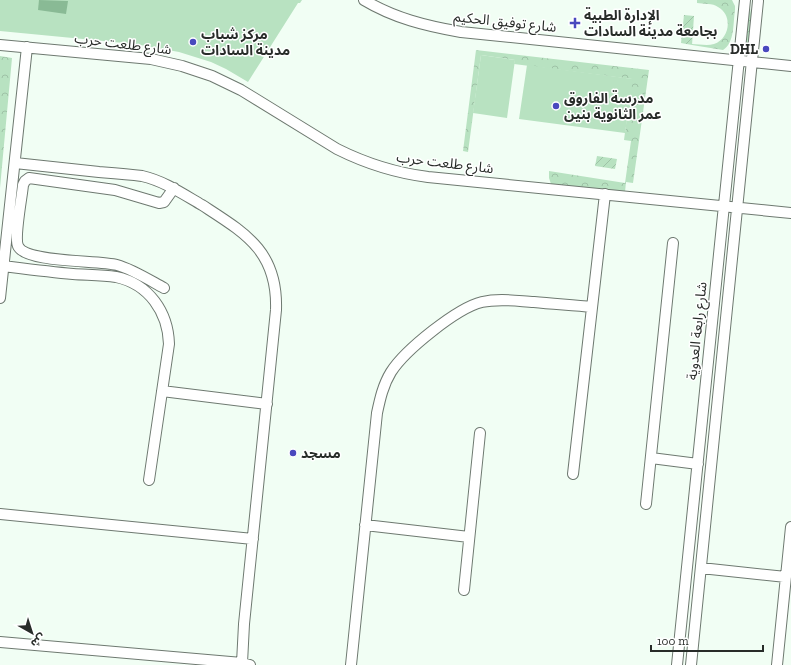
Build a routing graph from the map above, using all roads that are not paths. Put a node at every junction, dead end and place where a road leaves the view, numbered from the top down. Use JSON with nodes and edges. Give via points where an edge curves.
{"nodes":[{"id":1,"x":364,"y":0,"type":"edge"},
{"id":2,"x":745,"y":0,"type":"edge"},
{"id":3,"x":759,"y":1,"type":"edge"},
{"id":4,"x":0,"y":45,"type":"edge"},
{"id":5,"x":27,"y":47,"type":"junction"},
{"id":6,"x":739,"y":61,"type":"junction"},
{"id":7,"x":752,"y":62,"type":"junction"},
{"id":8,"x":791,"y":66,"type":"edge"},
{"id":9,"x":15,"y":163,"type":"junction"},
{"id":10,"x":174,"y":188,"type":"junction"},
{"id":11,"x":605,"y":194,"type":"junction"},
{"id":12,"x":724,"y":206,"type":"junction"},
{"id":13,"x":737,"y":208,"type":"junction"},
{"id":14,"x":791,"y":213,"type":"edge"},
{"id":15,"x":673,"y":243,"type":"dead end"},
{"id":16,"x":4,"y":266,"type":"junction"},
{"id":17,"x":119,"y":266,"type":"junction"},
{"id":18,"x":116,"y":277,"type":"junction"},
{"id":19,"x":164,"y":288,"type":"dead end"},
{"id":20,"x":0,"y":298,"type":"edge"},
{"id":21,"x":592,"y":307,"type":"junction"},
{"id":22,"x":162,"y":391,"type":"junction"},
{"id":23,"x":267,"y":404,"type":"junction"},
{"id":24,"x":480,"y":433,"type":"dead end"},
{"id":25,"x":651,"y":458,"type":"junction"},
{"id":26,"x":698,"y":464,"type":"junction"},
{"id":27,"x":573,"y":474,"type":"dead end"},
{"id":28,"x":149,"y":480,"type":"dead end"},
{"id":29,"x":646,"y":504,"type":"dead end"},
{"id":30,"x":0,"y":514,"type":"edge"},
{"id":31,"x":365,"y":525,"type":"junction"},
{"id":32,"x":791,"y":526,"type":"edge"},
{"id":33,"x":469,"y":537,"type":"junction"},
{"id":34,"x":253,"y":539,"type":"junction"},
{"id":35,"x":701,"y":568,"type":"junction"},
{"id":36,"x":786,"y":577,"type":"junction"},
{"id":37,"x":464,"y":590,"type":"dead end"},
{"id":38,"x":0,"y":642,"type":"edge"},
{"id":39,"x":246,"y":664,"type":"edge"},
{"id":40,"x":351,"y":665,"type":"edge"},
{"id":41,"x":677,"y":665,"type":"edge"},
{"id":42,"x":691,"y":665,"type":"edge"},
{"id":43,"x":777,"y":665,"type":"edge"}],
"edges":[{"from":1,"to":6,"type":"street","name":"شارع توفيق الحكيم","via":[[405,20],[461,32]]},
{"from":2,"to":3,"type":"street"},
{"from":2,"to":6,"type":"street","name":"شارع رابعة العدوية"},
{"from":3,"to":7,"type":"street","name":"شارع رابعة العدوية"},
{"from":4,"to":5,"type":"street","name":"شارع طلعت حرب"},
{"from":5,"to":9,"type":"street"},
{"from":5,"to":11,"type":"street","name":"شارع طلعت حرب","via":[[151,59],[198,71],[241,90],[347,154],[397,172]]},
{"from":6,"to":7,"type":"street","name":"شارع توفيق الحكيم"},
{"from":6,"to":12,"type":"street","name":"شارع رابعة العدوية"},
{"from":7,"to":8,"type":"street","name":"شارع توفيق الحكيم"},
{"from":7,"to":13,"type":"street","name":"شارع رابعة العدوية"},
{"from":9,"to":10,"type":"street","via":[[142,176]]},
{"from":9,"to":16,"type":"street"},
{"from":10,"to":17,"type":"street","via":[[164,202],[159,203],[115,190],[29,178],[25,181],[16,240],[20,249],[44,258]]},
{"from":10,"to":23,"type":"street","via":[[244,233],[258,248],[268,265],[277,300]]},
{"from":11,"to":12,"type":"street","name":"شارع طلعت حرب"},
{"from":11,"to":21,"type":"street"},
{"from":12,"to":13,"type":"street","name":"شارع طلعت حرب"},
{"from":12,"to":26,"type":"street","name":"شارع رابعة العدوية"},
{"from":13,"to":14,"type":"street","name":"شارع طلعت حرب"},
{"from":13,"to":35,"type":"street","name":"شارع رابعة العدوية"},
{"from":15,"to":25,"type":"street"},
{"from":16,"to":18,"type":"street"},
{"from":16,"to":20,"type":"street"},
{"from":17,"to":18,"type":"street"},
{"from":17,"to":19,"type":"street"},
{"from":18,"to":22,"type":"street","via":[[145,291],[157,304],[165,319],[169,344]]},
{"from":21,"to":27,"type":"street"},
{"from":21,"to":31,"type":"street","via":[[505,300],[481,302],[446,321],[410,351],[391,372],[380,398]]},
{"from":22,"to":23,"type":"street"},
{"from":22,"to":28,"type":"street"},
{"from":23,"to":34,"type":"street"},
{"from":24,"to":33,"type":"street"},
{"from":25,"to":26,"type":"street"},
{"from":25,"to":29,"type":"street"},
{"from":26,"to":41,"type":"street","name":"شارع رابعة العدوية"},
{"from":30,"to":34,"type":"street"},
{"from":31,"to":33,"type":"street"},
{"from":31,"to":40,"type":"street"},
{"from":32,"to":36,"type":"street"},
{"from":33,"to":37,"type":"street"},
{"from":34,"to":39,"type":"street","via":[[244,624]]},
{"from":35,"to":36,"type":"street"},
{"from":35,"to":42,"type":"street","name":"شارع رابعة العدوية"},
{"from":36,"to":43,"type":"street"},
{"from":38,"to":39,"type":"street"}]}
